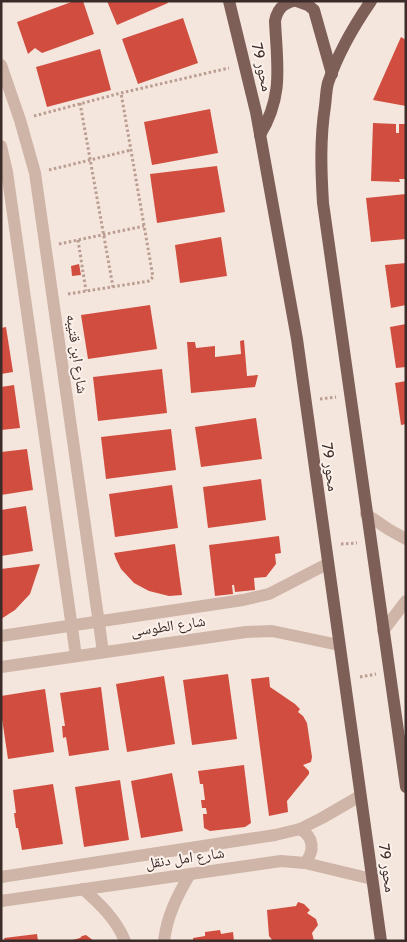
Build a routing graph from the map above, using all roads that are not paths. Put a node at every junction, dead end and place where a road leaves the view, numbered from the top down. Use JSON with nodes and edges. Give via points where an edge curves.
{"nodes":[{"id":1,"x":229,"y":1,"type":"edge"},
{"id":2,"x":295,"y":1,"type":"edge"},
{"id":3,"x":371,"y":1,"type":"edge"},
{"id":4,"x":1,"y":65,"type":"edge"},
{"id":5,"x":332,"y":74,"type":"junction"},
{"id":6,"x":260,"y":135,"type":"junction"},
{"id":7,"x":1,"y":146,"type":"edge"},
{"id":8,"x":366,"y":514,"type":"junction"},
{"id":9,"x":406,"y":539,"type":"edge"},
{"id":10,"x":327,"y":564,"type":"junction"},
{"id":11,"x":406,"y":601,"type":"edge"},
{"id":12,"x":99,"y":622,"type":"junction"},
{"id":13,"x":72,"y":625,"type":"junction"},
{"id":14,"x":383,"y":631,"type":"junction"},
{"id":15,"x":1,"y":636,"type":"edge"},
{"id":16,"x":339,"y":645,"type":"junction"},
{"id":17,"x":103,"y":652,"type":"junction"},
{"id":18,"x":76,"y":656,"type":"junction"},
{"id":19,"x":1,"y":667,"type":"edge"},
{"id":20,"x":406,"y":786,"type":"edge"},
{"id":21,"x":360,"y":796,"type":"junction"},
{"id":22,"x":300,"y":829,"type":"junction"},
{"id":23,"x":305,"y":863,"type":"junction"},
{"id":24,"x":190,"y":874,"type":"junction"},
{"id":25,"x":1,"y":877,"type":"edge"},
{"id":26,"x":372,"y":879,"type":"junction"},
{"id":27,"x":82,"y":889,"type":"junction"},
{"id":28,"x":1,"y":900,"type":"edge"},
{"id":29,"x":125,"y":941,"type":"edge"},
{"id":30,"x":164,"y":941,"type":"edge"},
{"id":31,"x":381,"y":941,"type":"edge"}],
"edges":[{"from":1,"to":6,"type":"main road","name":"محور 79"},
{"from":2,"to":5,"type":"main road","via":[[314,10]]},
{"from":2,"to":6,"type":"main road","via":[[281,7],[275,21],[277,93],[274,108]]},
{"from":3,"to":5,"type":"main road","name":"محور 79","via":[[355,24]]},
{"from":4,"to":12,"type":"street","name":"شارع ابن قتيبه","via":[[35,173]]},
{"from":5,"to":8,"type":"main road","name":"محور 79","via":[[322,120],[323,203]]},
{"from":6,"to":10,"type":"main road","name":"محور 79","via":[[287,281]]},
{"from":7,"to":13,"type":"street"},
{"from":8,"to":9,"type":"street"},
{"from":8,"to":14,"type":"main road","name":"محور 79"},
{"from":10,"to":12,"type":"street","name":"شارع الطوسى","via":[[269,594]]},
{"from":10,"to":16,"type":"main road","name":"محور 79"},
{"from":11,"to":14,"type":"street"},
{"from":12,"to":13,"type":"street","name":"شارع الطوسى"},
{"from":12,"to":17,"type":"street","name":"شارع ابن قتيبه"},
{"from":13,"to":15,"type":"street","name":"شارع الطوسى"},
{"from":13,"to":18,"type":"street"},
{"from":14,"to":20,"type":"main road","name":"محور 79"},
{"from":16,"to":17,"type":"street","name":"شارع الطوسى","via":[[272,631]]},
{"from":16,"to":21,"type":"main road","name":"محور 79"},
{"from":17,"to":18,"type":"street","name":"شارع الطوسى"},
{"from":18,"to":19,"type":"street","name":"شارع الطوسى"},
{"from":21,"to":22,"type":"street","name":"شارع امل دنقل"},
{"from":21,"to":26,"type":"main road","name":"محور 79"},
{"from":22,"to":23,"type":"street","via":[[312,844],[310,858]]},
{"from":22,"to":25,"type":"street","name":"شارع امل دنقل"},
{"from":23,"to":24,"type":"street","name":"شارع امل دنقل","via":[[281,861]]},
{"from":23,"to":26,"type":"street","name":"شارع امل دنقل"},
{"from":24,"to":27,"type":"street","name":"شارع امل دنقل"},
{"from":24,"to":30,"type":"street","via":[[175,899]]},
{"from":26,"to":31,"type":"main road","name":"محور 79"},
{"from":27,"to":28,"type":"street","name":"شارع امل دنقل"},
{"from":27,"to":29,"type":"street","via":[[104,908]]}]}
